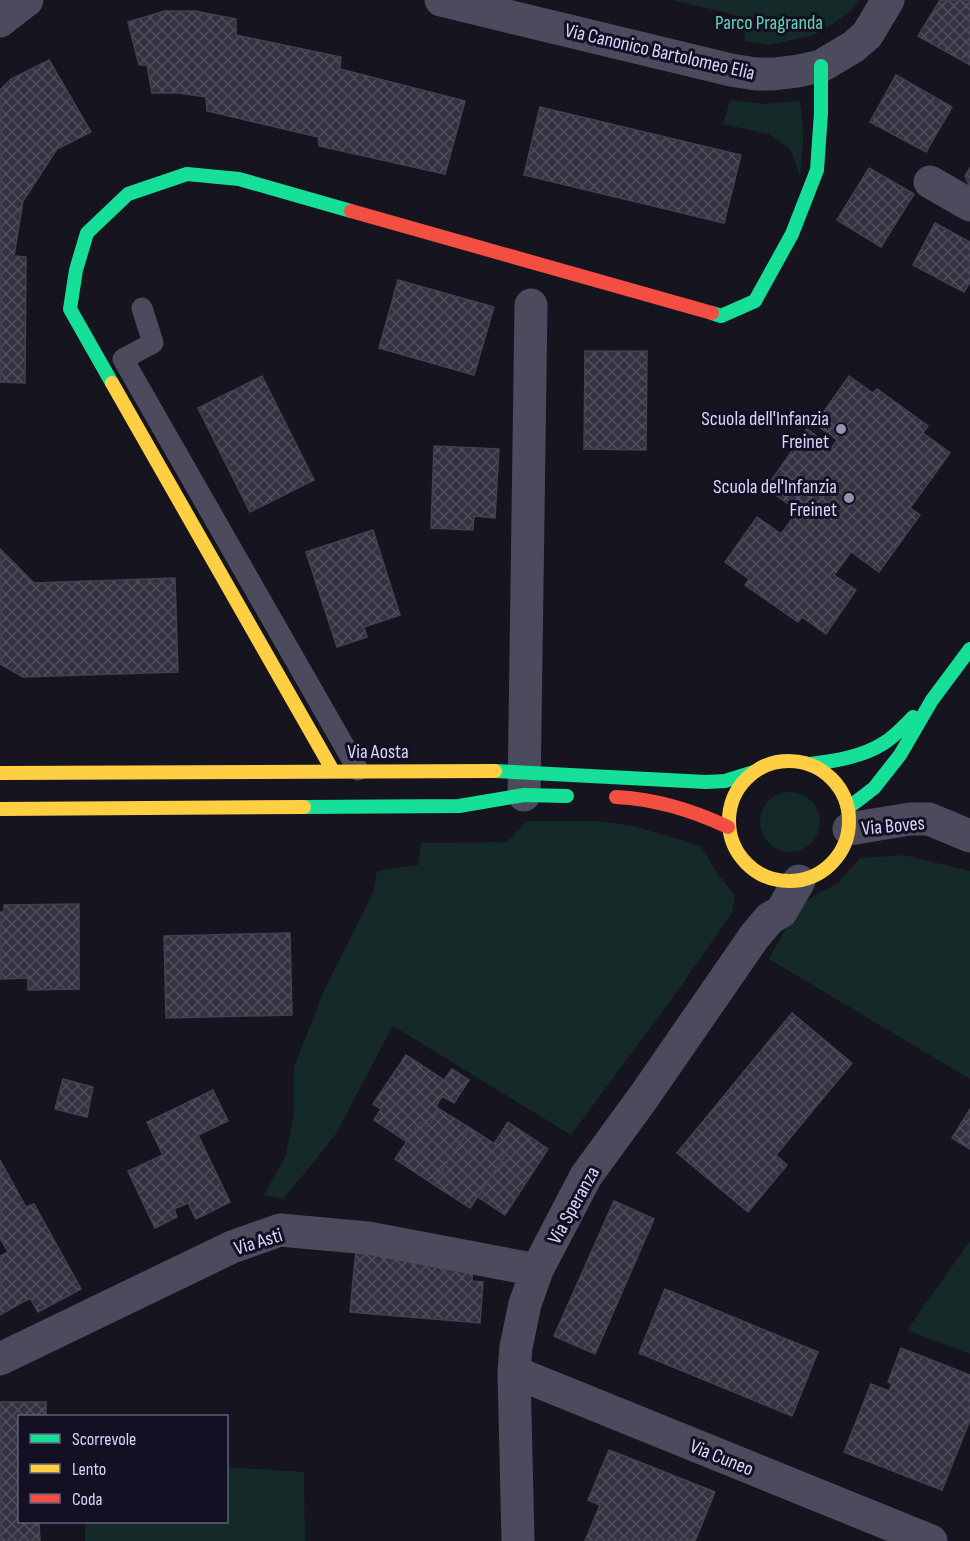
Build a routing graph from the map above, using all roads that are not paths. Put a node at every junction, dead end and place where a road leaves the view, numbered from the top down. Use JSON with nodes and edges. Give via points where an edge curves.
{"nodes":[{"id":1,"x":27,"y":0,"type":"edge"},
{"id":2,"x":441,"y":0,"type":"edge"},
{"id":3,"x":888,"y":0,"type":"edge"},
{"id":4,"x":0,"y":21,"type":"edge"},
{"id":5,"x":821,"y":66,"type":"junction"},
{"id":6,"x":930,"y":182,"type":"dead end"},
{"id":7,"x":970,"y":205,"type":"edge"},
{"id":8,"x":531,"y":306,"type":"dead end"},
{"id":9,"x":142,"y":308,"type":"dead end"},
{"id":10,"x":970,"y":649,"type":"edge"},
{"id":11,"x":932,"y":700,"type":"junction"},
{"id":12,"x":810,"y":764,"type":"junction"},
{"id":13,"x":358,"y":770,"type":"junction"},
{"id":14,"x":333,"y":771,"type":"junction"},
{"id":15,"x":754,"y":772,"type":"junction"},
{"id":16,"x":0,"y":773,"type":"edge"},
{"id":17,"x":524,"y":784,"type":"junction"},
{"id":18,"x":584,"y":796,"type":"dead end"},
{"id":19,"x":608,"y":797,"type":"dead end"},
{"id":20,"x":0,"y":809,"type":"edge"},
{"id":21,"x":849,"y":818,"type":"junction"},
{"id":22,"x":728,"y":826,"type":"junction"},
{"id":23,"x":970,"y":836,"type":"edge"},
{"id":24,"x":787,"y":880,"type":"junction"},
{"id":25,"x":537,"y":1270,"type":"junction"},
{"id":26,"x":0,"y":1359,"type":"edge"},
{"id":27,"x":514,"y":1372,"type":"junction"},
{"id":28,"x":518,"y":1541,"type":"edge"},
{"id":29,"x":931,"y":1541,"type":"edge"}],
"edges":[{"from":1,"to":4,"type":"street"},
{"from":2,"to":5,"type":"street","name":"Via Canonico Bartolomeo Elia","via":[[741,72],[774,74]]},
{"from":3,"to":5,"type":"street","name":"Via Canonico Bartolomeo Elia","via":[[867,35]]},
{"from":5,"to":14,"type":"street","via":[[817,170],[796,224],[755,301],[721,316],[239,179],[187,174],[128,194],[87,233],[75,270],[70,309]]},
{"from":6,"to":7,"type":"street"},
{"from":8,"to":17,"type":"street"},
{"from":9,"to":13,"type":"lane","via":[[153,343],[123,358]]},
{"from":10,"to":11,"type":"street"},
{"from":11,"to":12,"type":"street","via":[[885,742],[866,753],[841,761]]},
{"from":11,"to":21,"type":"street","via":[[900,755]]},
{"from":12,"to":15,"type":"street","via":[[791,761]]},
{"from":12,"to":21,"type":"street","via":[[827,774],[840,790]]},
{"from":13,"to":14,"type":"street","name":"Via Aosta"},
{"from":13,"to":17,"type":"street","name":"Via Aosta","via":[[478,770]]},
{"from":14,"to":16,"type":"street","name":"Via Aosta"},
{"from":15,"to":17,"type":"street","name":"Via Aosta","via":[[706,782]]},
{"from":15,"to":22,"type":"street","via":[[734,796]]},
{"from":17,"to":18,"type":"street","name":"Via Aosta"},
{"from":17,"to":20,"type":"street","name":"Via Aosta","via":[[459,806]]},
{"from":19,"to":22,"type":"street","via":[[677,807]]},
{"from":21,"to":23,"type":"street","name":"Via Boves","via":[[929,819]]},
{"from":21,"to":24,"type":"street","via":[[843,848],[833,863],[818,875]]},
{"from":22,"to":24,"type":"street","via":[[745,863],[761,875]]},
{"from":24,"to":25,"type":"street","name":"Via Speranza","via":[[769,907],[770,918],[586,1176]]},
{"from":25,"to":26,"type":"street","name":"Via Asti","via":[[368,1238],[280,1230],[232,1247]]},
{"from":25,"to":27,"type":"street","name":"Via Speranza","via":[[525,1304]]},
{"from":27,"to":28,"type":"street","name":"Via Speranza"},
{"from":27,"to":29,"type":"street","name":"Via Cuneo"}]}
